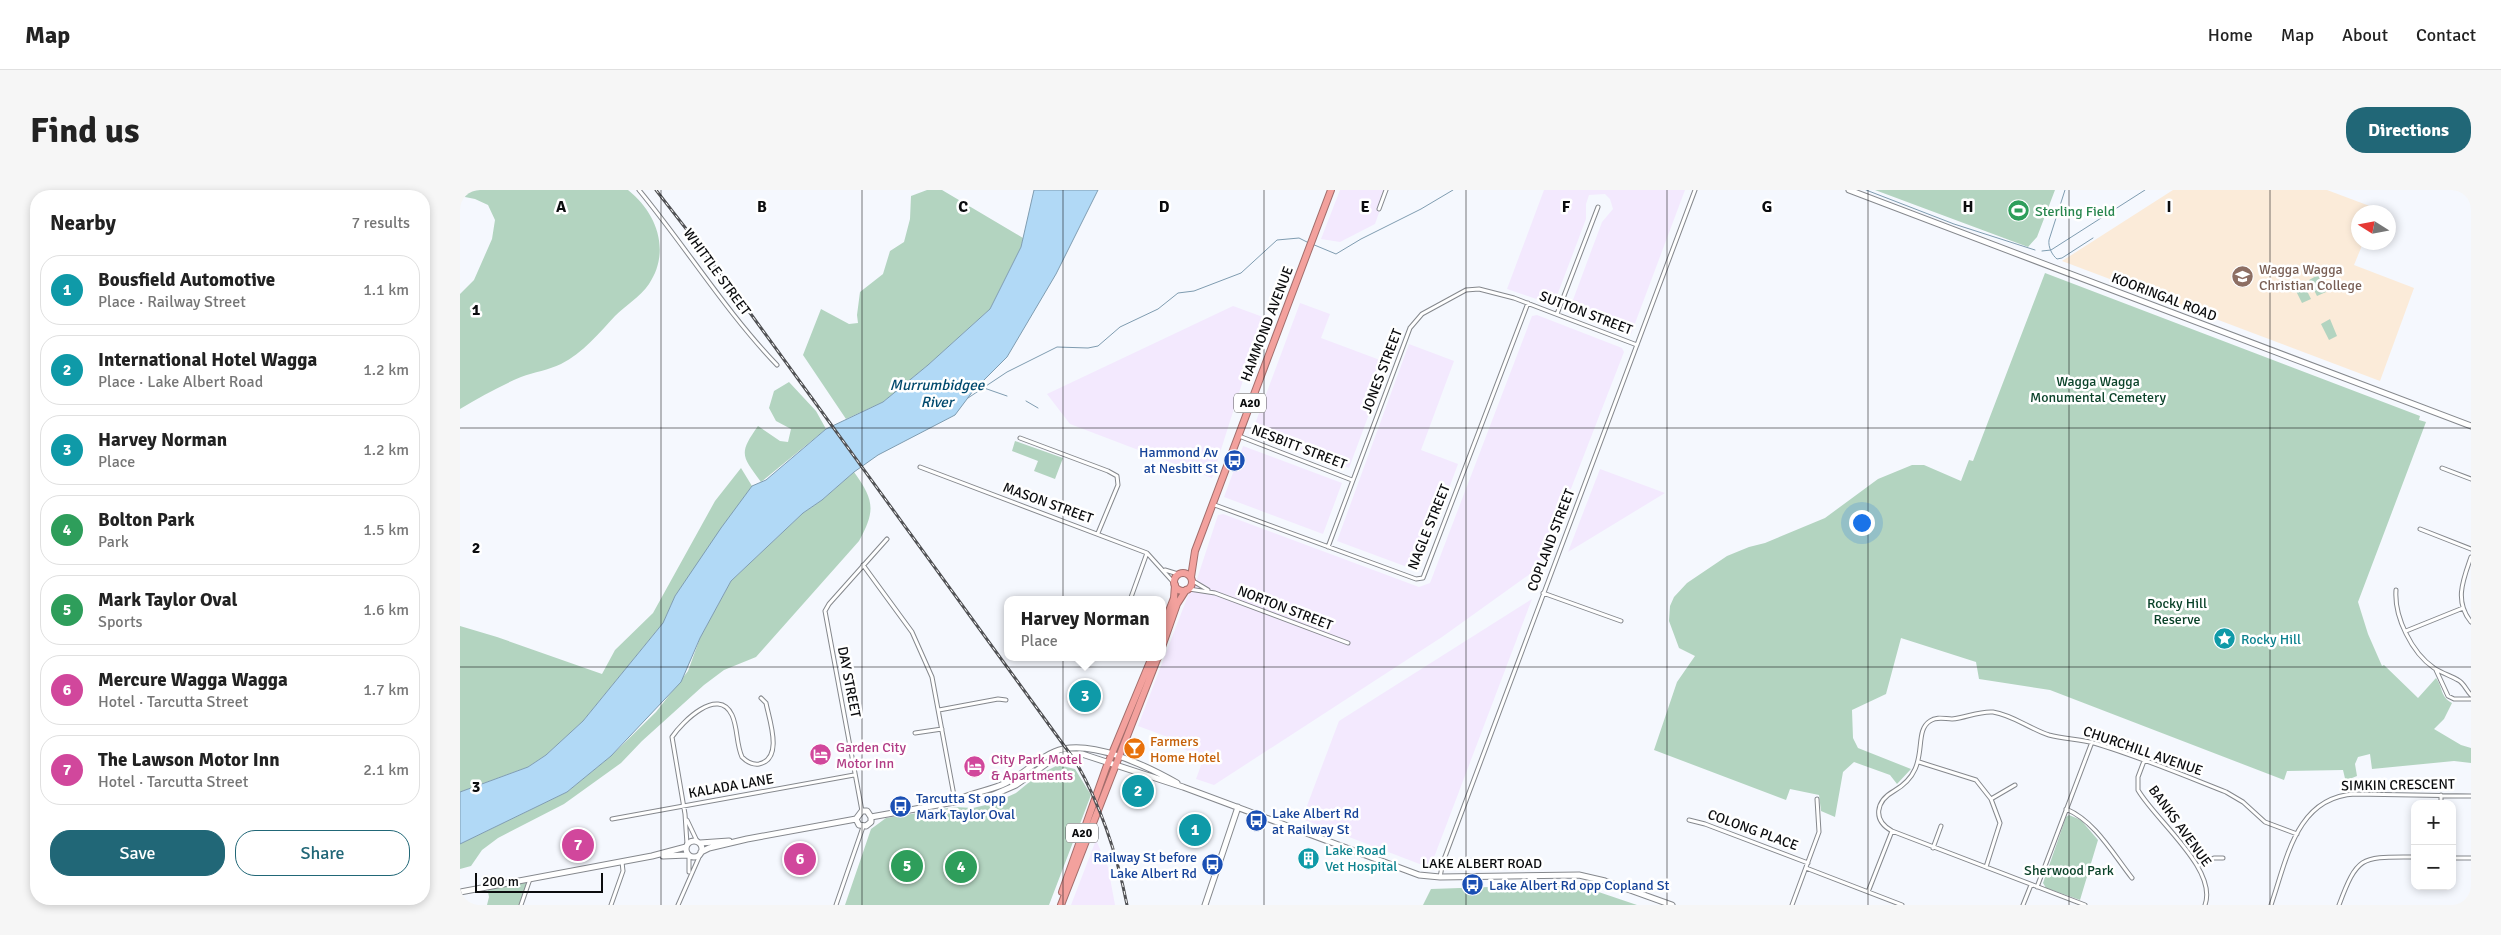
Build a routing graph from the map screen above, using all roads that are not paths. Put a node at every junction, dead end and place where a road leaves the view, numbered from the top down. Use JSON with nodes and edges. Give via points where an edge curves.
{"nodes":[{"id":1,"x":639,"y":190,"type":"edge"},
{"id":2,"x":1331,"y":190,"type":"edge"},
{"id":3,"x":1386,"y":190,"type":"edge"},
{"id":4,"x":1695,"y":190,"type":"edge"},
{"id":5,"x":1848,"y":190,"type":"edge"},
{"id":6,"x":1598,"y":207,"type":"dead end"},
{"id":7,"x":1379,"y":209,"type":"dead end"},
{"id":8,"x":1528,"y":303,"type":"junction"},
{"id":9,"x":1557,"y":314,"type":"junction"},
{"id":10,"x":1637,"y":345,"type":"junction"},
{"id":11,"x":777,"y":366,"type":"dead end"},
{"id":12,"x":2471,"y":426,"type":"edge"},
{"id":13,"x":1238,"y":436,"type":"junction"},
{"id":14,"x":1020,"y":438,"type":"dead end"},
{"id":15,"x":920,"y":467,"type":"dead end"},
{"id":16,"x":2442,"y":468,"type":"dead end"},
{"id":17,"x":2471,"y":478,"type":"edge"},
{"id":18,"x":1352,"y":480,"type":"junction"},
{"id":19,"x":1212,"y":504,"type":"junction"},
{"id":20,"x":2420,"y":529,"type":"dead end"},
{"id":21,"x":1098,"y":533,"type":"junction"},
{"id":22,"x":887,"y":539,"type":"dead end"},
{"id":23,"x":1328,"y":546,"type":"junction"},
{"id":24,"x":2471,"y":548,"type":"edge"},
{"id":25,"x":1195,"y":551,"type":"junction"},
{"id":26,"x":1147,"y":553,"type":"junction"},
{"id":27,"x":2471,"y":558,"type":"edge"},
{"id":28,"x":862,"y":565,"type":"junction"},
{"id":29,"x":1162,"y":568,"type":"junction"},
{"id":30,"x":1180,"y":573,"type":"junction"},
{"id":31,"x":1192,"y":578,"type":"junction"},
{"id":32,"x":1175,"y":585,"type":"junction"},
{"id":33,"x":1188,"y":590,"type":"junction"},
{"id":34,"x":2396,"y":590,"type":"dead end"},
{"id":35,"x":1215,"y":593,"type":"junction"},
{"id":36,"x":1543,"y":593,"type":"junction"},
{"id":37,"x":1131,"y":596,"type":"edge"},
{"id":38,"x":2462,"y":608,"type":"junction"},
{"id":39,"x":1166,"y":619,"type":"edge"},
{"id":40,"x":1621,"y":621,"type":"dead end"},
{"id":41,"x":2471,"y":622,"type":"edge"},
{"id":42,"x":2406,"y":631,"type":"junction"},
{"id":43,"x":1166,"y":636,"type":"edge"},
{"id":44,"x":1348,"y":643,"type":"dead end"},
{"id":45,"x":1150,"y":661,"type":"edge"},
{"id":46,"x":1156,"y":661,"type":"edge"},
{"id":47,"x":2436,"y":669,"type":"junction"},
{"id":48,"x":2471,"y":694,"type":"edge"},
{"id":49,"x":761,"y":698,"type":"dead end"},
{"id":50,"x":2471,"y":699,"type":"edge"},
{"id":51,"x":1006,"y":700,"type":"dead end"},
{"id":52,"x":939,"y":710,"type":"junction"},
{"id":53,"x":942,"y":729,"type":"junction"},
{"id":54,"x":915,"y":734,"type":"dead end"},
{"id":55,"x":2092,"y":742,"type":"junction"},
{"id":56,"x":1111,"y":758,"type":"junction"},
{"id":57,"x":1119,"y":761,"type":"junction"},
{"id":58,"x":2144,"y":761,"type":"junction"},
{"id":59,"x":1919,"y":762,"type":"junction"},
{"id":60,"x":854,"y":775,"type":"junction"},
{"id":61,"x":2015,"y":786,"type":"dead end"},
{"id":62,"x":2441,"y":796,"type":"junction"},
{"id":63,"x":2471,"y":796,"type":"edge"},
{"id":64,"x":1817,"y":799,"type":"dead end"},
{"id":65,"x":1991,"y":800,"type":"junction"},
{"id":66,"x":2441,"y":800,"type":"edge"},
{"id":67,"x":955,"y":801,"type":"junction"},
{"id":68,"x":684,"y":806,"type":"junction"},
{"id":69,"x":1238,"y":807,"type":"junction"},
{"id":70,"x":2066,"y":809,"type":"junction"},
{"id":71,"x":862,"y":811,"type":"junction"},
{"id":72,"x":685,"y":814,"type":"junction"},
{"id":73,"x":871,"y":817,"type":"junction"},
{"id":74,"x":856,"y":819,"type":"junction"},
{"id":75,"x":612,"y":820,"type":"dead end"},
{"id":76,"x":1689,"y":820,"type":"dead end"},
{"id":77,"x":863,"y":826,"type":"junction"},
{"id":78,"x":1941,"y":826,"type":"dead end"},
{"id":79,"x":1892,"y":831,"type":"junction"},
{"id":80,"x":2297,"y":834,"type":"junction"},
{"id":81,"x":747,"y":839,"type":"junction"},
{"id":82,"x":698,"y":842,"type":"junction"},
{"id":83,"x":687,"y":845,"type":"junction"},
{"id":84,"x":1933,"y":848,"type":"junction"},
{"id":85,"x":701,"y":854,"type":"junction"},
{"id":86,"x":652,"y":856,"type":"junction"},
{"id":87,"x":689,"y":856,"type":"junction"},
{"id":88,"x":2222,"y":858,"type":"dead end"},
{"id":89,"x":2411,"y":858,"type":"edge"},
{"id":90,"x":2456,"y":858,"type":"edge"},
{"id":91,"x":2471,"y":858,"type":"edge"},
{"id":92,"x":622,"y":862,"type":"junction"},
{"id":93,"x":1808,"y":863,"type":"junction"},
{"id":94,"x":2198,"y":866,"type":"junction"},
{"id":95,"x":1986,"y":867,"type":"junction"},
{"id":96,"x":1806,"y":868,"type":"junction"},
{"id":97,"x":1440,"y":877,"type":"junction"},
{"id":98,"x":2132,"y":878,"type":"dead end"},
{"id":99,"x":530,"y":879,"type":"junction"},
{"id":100,"x":687,"y":880,"type":"junction"},
{"id":101,"x":2031,"y":884,"type":"junction"},
{"id":102,"x":2037,"y":887,"type":"junction"},
{"id":103,"x":460,"y":892,"type":"edge"},
{"id":104,"x":1868,"y":892,"type":"junction"},
{"id":105,"x":521,"y":905,"type":"edge"},
{"id":106,"x":611,"y":905,"type":"edge"},
{"id":107,"x":678,"y":905,"type":"edge"},
{"id":108,"x":836,"y":905,"type":"edge"},
{"id":109,"x":1059,"y":905,"type":"edge"},
{"id":110,"x":1205,"y":905,"type":"edge"},
{"id":111,"x":1672,"y":905,"type":"edge"},
{"id":112,"x":1792,"y":905,"type":"edge"},
{"id":113,"x":1902,"y":905,"type":"edge"},
{"id":114,"x":2023,"y":905,"type":"edge"},
{"id":115,"x":2085,"y":905,"type":"edge"},
{"id":116,"x":2205,"y":905,"type":"edge"},
{"id":117,"x":2271,"y":905,"type":"edge"},
{"id":118,"x":2339,"y":905,"type":"edge"}],
"edges":[{"from":1,"to":11,"type":"street","name":"WHITTLE STREET","via":[[752,339]]},
{"from":2,"to":13,"type":"highway","name":"HAMMOND AVENUE","number":"A20"},
{"from":3,"to":7,"type":"street"},
{"from":4,"to":10,"type":"street","name":"COPLAND STREET"},
{"from":5,"to":12,"type":"main road","name":"KOORINGAL ROAD"},
{"from":6,"to":9,"type":"street"},
{"from":8,"to":9,"type":"street","name":"SUTTON STREET"},
{"from":8,"to":18,"type":"street","name":"JONES STREET","via":[[1492,291],[1472,289],[1417,317]]},
{"from":8,"to":23,"type":"street","name":"NAGLE STREET","via":[[1423,578],[1416,579]]},
{"from":9,"to":10,"type":"street","name":"SUTTON STREET"},
{"from":10,"to":36,"type":"street","name":"COPLAND STREET"},
{"from":13,"to":18,"type":"street","name":"NESBITT STREET"},
{"from":13,"to":19,"type":"highway","name":"HAMMOND AVENUE","number":"A20"},
{"from":14,"to":21,"type":"street","via":[[1117,476],[1118,485]]},
{"from":15,"to":21,"type":"street","name":"MASON STREET"},
{"from":16,"to":17,"type":"street"},
{"from":18,"to":23,"type":"street","name":"JONES STREET"},
{"from":19,"to":23,"type":"street","name":"NAGLE STREET"},
{"from":19,"to":25,"type":"highway","name":"HAMMOND AVENUE","number":"A20"},
{"from":20,"to":24,"type":"street"},
{"from":21,"to":26,"type":"street","name":"MASON STREET"},
{"from":22,"to":28,"type":"street"},
{"from":25,"to":30,"type":"highway","name":"HAMMOND AVENUE","number":"A20"},
{"from":25,"to":31,"type":"highway","name":"HAMMOND AVENUE","number":"A20"},
{"from":26,"to":29,"type":"street","name":"MASON STREET"},
{"from":26,"to":37,"type":"street"},
{"from":27,"to":38,"type":"street","via":[[2461,588]]},
{"from":28,"to":52,"type":"street","via":[[915,637],[932,677]]},
{"from":28,"to":60,"type":"street","name":"DAY STREET","via":[[829,604],[825,615]]},
{"from":29,"to":30,"type":"street","name":"MASON STREET"},
{"from":29,"to":32,"type":"street","name":"MASON STREET"},
{"from":30,"to":31,"type":"highway"},
{"from":30,"to":32,"type":"highway","number":"A20"},
{"from":31,"to":33,"type":"highway","number":"A20"},
{"from":31,"to":35,"type":"street","name":"NORTON STREET"},
{"from":32,"to":33,"type":"highway","via":[[1181,590]]},
{"from":32,"to":39,"type":"highway","number":"A20"},
{"from":33,"to":35,"type":"street","name":"NORTON STREET"},
{"from":33,"to":43,"type":"highway","number":"A20","via":[[1177,604]]},
{"from":34,"to":42,"type":"street","via":[[2396,604]]},
{"from":35,"to":44,"type":"street","name":"NORTON STREET"},
{"from":36,"to":40,"type":"street"},
{"from":36,"to":97,"type":"street","name":"COPLAND STREET","via":[[1442,862]]},
{"from":38,"to":41,"type":"street"},
{"from":38,"to":42,"type":"street"},
{"from":42,"to":47,"type":"street","via":[[2420,654]]},
{"from":45,"to":56,"type":"highway","number":"A20"},
{"from":46,"to":57,"type":"highway","number":"A20"},
{"from":47,"to":48,"type":"street","via":[[2458,680]]},
{"from":47,"to":50,"type":"street","via":[[2448,696]]},
{"from":49,"to":68,"type":"street","via":[[766,703],[774,746],[771,756],[763,763],[751,763],[742,757],[733,717],[720,705],[705,706],[672,737]]},
{"from":51,"to":52,"type":"street"},
{"from":52,"to":53,"type":"street"},
{"from":53,"to":54,"type":"street"},
{"from":53,"to":67,"type":"street"},
{"from":55,"to":58,"type":"street","name":"CHURCHILL AVENUE"},
{"from":55,"to":59,"type":"street","name":"CHURCHILL AVENUE","via":[[2049,734],[2006,716],[1982,712],[1928,722],[1921,735]]},
{"from":55,"to":70,"type":"street"},
{"from":56,"to":57,"type":"main road","name":"LAKE ALBERT ROAD"},
{"from":56,"to":67,"type":"main road","name":"LAKE ALBERT ROAD","via":[[1061,755],[1016,785]]},
{"from":56,"to":109,"type":"highway","number":"A20"},
{"from":57,"to":69,"type":"main road","name":"LAKE ALBERT ROAD"},
{"from":57,"to":109,"type":"highway","number":"A20"},
{"from":58,"to":80,"type":"street","name":"CHURCHILL AVENUE","via":[[2226,792],[2265,822]]},
{"from":58,"to":94,"type":"street","name":"BANKS AVENUE","via":[[2137,782],[2138,790]]},
{"from":59,"to":65,"type":"street","via":[[1976,780]]},
{"from":59,"to":79,"type":"street","name":"CHURCHILL AVENUE","via":[[1906,783],[1886,796],[1879,807],[1882,824]]},
{"from":60,"to":68,"type":"street","name":"KALADA LANE"},
{"from":60,"to":71,"type":"street","name":"DAY STREET"},
{"from":61,"to":65,"type":"street"},
{"from":62,"to":63,"type":"street","name":"SIMKIN CRESCENT"},
{"from":62,"to":66,"type":"street"},
{"from":62,"to":80,"type":"street","name":"SIMKIN CRESCENT","via":[[2342,795],[2323,802],[2313,810]]},
{"from":64,"to":93,"type":"street","via":[[1820,830]]},
{"from":65,"to":95,"type":"street","via":[[2000,823]]},
{"from":67,"to":73,"type":"main road","name":"LAKE ALBERT ROAD"},
{"from":68,"to":72,"type":"street"},
{"from":68,"to":75,"type":"street","name":"KALADA LANE"},
{"from":69,"to":97,"type":"main road","name":"LAKE ALBERT ROAD","via":[[1413,873]]},
{"from":69,"to":110,"type":"main road"},
{"from":70,"to":98,"type":"street","via":[[2090,824]]},
{"from":70,"to":102,"type":"street"},
{"from":71,"to":73,"type":"main road"},
{"from":71,"to":74,"type":"main road"},
{"from":72,"to":82,"type":"street"},
{"from":72,"to":83,"type":"street"},
{"from":73,"to":77,"type":"main road","via":[[870,824]]},
{"from":74,"to":77,"type":"main road"},
{"from":74,"to":81,"type":"main road"},
{"from":76,"to":93,"type":"street","name":"COLONG PLACE"},
{"from":77,"to":108,"type":"street"},
{"from":78,"to":84,"type":"street"},
{"from":79,"to":84,"type":"street"},
{"from":79,"to":104,"type":"street"},
{"from":80,"to":117,"type":"street","name":"SIMKIN CRESCENT"},
{"from":81,"to":82,"type":"main road"},
{"from":81,"to":85,"type":"main road","via":[[709,848]]},
{"from":82,"to":83,"type":"main road","via":[[692,841]]},
{"from":82,"to":85,"type":"main road"},
{"from":83,"to":86,"type":"main road"},
{"from":83,"to":87,"type":"main road"},
{"from":84,"to":95,"type":"street"},
{"from":85,"to":87,"type":"main road"},
{"from":85,"to":100,"type":"street"},
{"from":86,"to":87,"type":"main road"},
{"from":86,"to":92,"type":"main road"},
{"from":87,"to":100,"type":"street"},
{"from":88,"to":94,"type":"street","via":[[2214,858]]},
{"from":89,"to":118,"type":"street","via":[[2372,858],[2359,863],[2350,875]]},
{"from":90,"to":91,"type":"street"},
{"from":92,"to":99,"type":"main road"},
{"from":92,"to":106,"type":"street","via":[[623,871]]},
{"from":93,"to":96,"type":"street"},
{"from":94,"to":116,"type":"street","name":"BANKS AVENUE","via":[[2207,886]]},
{"from":95,"to":101,"type":"street"},
{"from":96,"to":104,"type":"street"},
{"from":96,"to":112,"type":"street"},
{"from":97,"to":111,"type":"main road","name":"LAKE ALBERT ROAD","via":[[1579,875]]},
{"from":99,"to":103,"type":"main road"},
{"from":99,"to":105,"type":"street"},
{"from":100,"to":107,"type":"street"},
{"from":101,"to":102,"type":"street"},
{"from":101,"to":114,"type":"street"},
{"from":102,"to":115,"type":"street"},
{"from":104,"to":113,"type":"street"}]}
